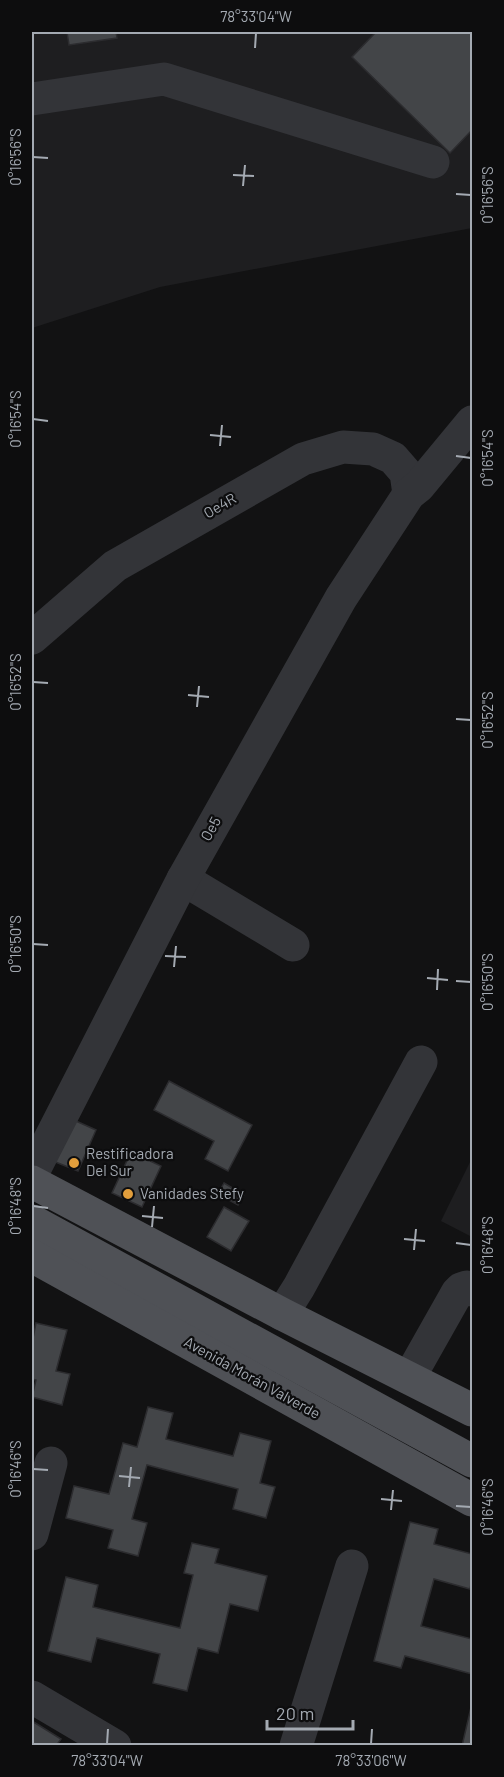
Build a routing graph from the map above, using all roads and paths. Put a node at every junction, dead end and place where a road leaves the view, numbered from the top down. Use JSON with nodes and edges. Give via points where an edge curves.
{"nodes":[{"id":1,"x":32,"y":99,"type":"edge"},
{"id":2,"x":433,"y":162,"type":"dead end"},
{"id":3,"x":472,"y":422,"type":"edge"},
{"id":4,"x":409,"y":494,"type":"junction"},
{"id":5,"x":32,"y":638,"type":"edge"},
{"id":6,"x":183,"y":879,"type":"junction"},
{"id":7,"x":293,"y":945,"type":"dead end"},
{"id":8,"x":421,"y":1062,"type":"dead end"},
{"id":9,"x":32,"y":1174,"type":"edge"},
{"id":10,"x":32,"y":1182,"type":"edge"},
{"id":11,"x":32,"y":1221,"type":"edge"},
{"id":12,"x":32,"y":1256,"type":"edge"},
{"id":13,"x":472,"y":1290,"type":"edge"},
{"id":14,"x":282,"y":1314,"type":"junction"},
{"id":15,"x":409,"y":1378,"type":"junction"},
{"id":16,"x":472,"y":1407,"type":"edge"},
{"id":17,"x":472,"y":1461,"type":"edge"},
{"id":18,"x":51,"y":1463,"type":"dead end"},
{"id":19,"x":472,"y":1500,"type":"edge"},
{"id":20,"x":32,"y":1534,"type":"edge"},
{"id":21,"x":352,"y":1566,"type":"dead end"},
{"id":22,"x":32,"y":1697,"type":"edge"},
{"id":23,"x":115,"y":1746,"type":"edge"},
{"id":24,"x":296,"y":1746,"type":"edge"}],
"edges":[{"from":1,"to":2,"type":"street","via":[[164,78]]},
{"from":3,"to":4,"type":"street","name":"Oe5"},
{"from":4,"to":5,"type":"street","name":"Oe4R","via":[[406,473],[393,458],[373,449],[343,447],[303,459],[115,566]]},
{"from":4,"to":6,"type":"street","name":"Oe5","via":[[341,598]]},
{"from":6,"to":7,"type":"street"},
{"from":6,"to":9,"type":"street","name":"Oe5"},
{"from":8,"to":14,"type":"street"},
{"from":10,"to":14,"type":"main road"},
{"from":11,"to":17,"type":"main road"},
{"from":12,"to":19,"type":"main road","name":"Avenida Morán Valverde"},
{"from":13,"to":15,"type":"street","via":[[467,1287],[457,1293]]},
{"from":14,"to":15,"type":"main road"},
{"from":15,"to":16,"type":"main road"},
{"from":18,"to":20,"type":"street"},
{"from":21,"to":24,"type":"street"},
{"from":22,"to":23,"type":"street"}]}
